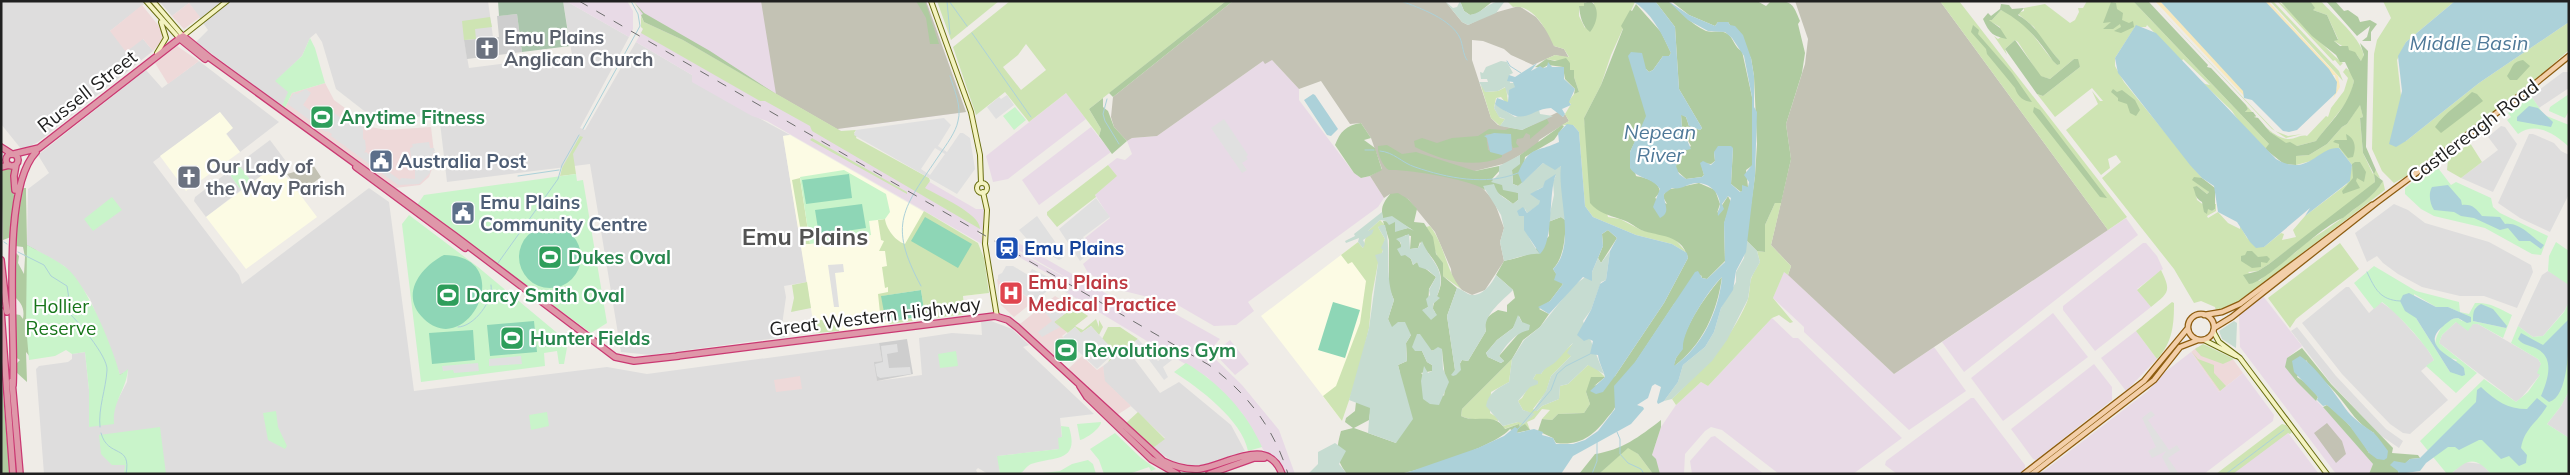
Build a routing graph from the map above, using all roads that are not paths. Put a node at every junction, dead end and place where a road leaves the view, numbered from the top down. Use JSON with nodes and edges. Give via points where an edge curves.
{"nodes":[{"id":1,"x":146,"y":1,"type":"edge"},
{"id":2,"x":153,"y":1,"type":"edge"},
{"id":3,"x":227,"y":1,"type":"edge"},
{"id":4,"x":931,"y":1,"type":"edge"},
{"id":5,"x":159,"y":18,"type":"junction"},
{"id":6,"x":181,"y":37,"type":"junction"},
{"id":7,"x":2569,"y":56,"type":"edge"},
{"id":8,"x":155,"y":57,"type":"junction"},
{"id":9,"x":1,"y":147,"type":"edge"},
{"id":10,"x":37,"y":150,"type":"junction"},
{"id":11,"x":13,"y":154,"type":"junction"},
{"id":12,"x":17,"y":163,"type":"junction"},
{"id":13,"x":4,"y":164,"type":"edge"},
{"id":14,"x":16,"y":196,"type":"junction"},
{"id":15,"x":2376,"y":203,"type":"junction"},
{"id":16,"x":1,"y":260,"type":"edge"},
{"id":17,"x":1,"y":311,"type":"edge"},
{"id":18,"x":2204,"y":315,"type":"junction"},
{"id":19,"x":997,"y":317,"type":"junction"},
{"id":20,"x":2188,"y":328,"type":"junction"},
{"id":21,"x":2213,"y":330,"type":"junction"},
{"id":22,"x":2201,"y":340,"type":"junction"},
{"id":23,"x":1,"y":346,"type":"edge"},
{"id":24,"x":2238,"y":356,"type":"junction"},
{"id":25,"x":10,"y":385,"type":"junction"},
{"id":26,"x":1079,"y":386,"type":"junction"},
{"id":27,"x":13,"y":474,"type":"edge"},
{"id":28,"x":20,"y":474,"type":"edge"},
{"id":29,"x":1177,"y":474,"type":"edge"},
{"id":30,"x":1209,"y":474,"type":"edge"},
{"id":31,"x":1281,"y":474,"type":"edge"},
{"id":32,"x":2024,"y":474,"type":"edge"},
{"id":33,"x":2032,"y":474,"type":"edge"},
{"id":34,"x":2327,"y":474,"type":"edge"}],
"edges":[{"from":1,"to":5,"type":"main road","name":"Great Western Highway"},
{"from":2,"to":6,"type":"main road","name":"Great Western Highway"},
{"from":3,"to":6,"type":"main road","name":"Russell Street"},
{"from":4,"to":19,"type":"main road","via":[[971,112],[980,155],[981,183],[977,188],[983,192],[987,215],[985,244]]},
{"from":5,"to":6,"type":"main road","name":"Great Western Highway"},
{"from":5,"to":8,"type":"main road","name":"Russell Street","via":[[166,36]]},
{"from":6,"to":8,"type":"highway","name":"Russell Street"},
{"from":6,"to":19,"type":"highway","name":"Great Western Highway","via":[[203,58],[250,88],[454,241],[614,354],[637,358],[679,356],[984,316]]},
{"from":7,"to":15,"type":"main road","name":"Castlereagh Road"},
{"from":8,"to":10,"type":"highway","name":"Russell Street"},
{"from":9,"to":11,"type":"highway"},
{"from":10,"to":11,"type":"highway","name":"Russell Street"},
{"from":10,"to":12,"type":"highway","name":"Russell Street"},
{"from":10,"to":14,"type":"highway","via":[[24,167]]},
{"from":11,"to":12,"type":"highway","via":[[18,157]]},
{"from":11,"to":13,"type":"highway"},
{"from":12,"to":13,"type":"highway"},
{"from":12,"to":14,"type":"highway","via":[[14,176]]},
{"from":14,"to":25,"type":"highway"},
{"from":15,"to":18,"type":"main road","name":"Castlereagh Road","via":[[2240,304]]},
{"from":15,"to":21,"type":"main road","name":"Castlereagh Road"},
{"from":16,"to":25,"type":"highway"},
{"from":17,"to":25,"type":"highway"},
{"from":18,"to":20,"type":"main road","via":[[2193,317]]},
{"from":18,"to":21,"type":"main road","via":[[2212,322]]},
{"from":19,"to":26,"type":"highway","name":"Great Western Highway","via":[[1014,324]]},
{"from":20,"to":22,"type":"main road","via":[[2191,335]]},
{"from":20,"to":32,"type":"main road","via":[[2144,381]]},
{"from":21,"to":22,"type":"main road"},
{"from":21,"to":24,"type":"main road","via":[[2219,342]]},
{"from":22,"to":24,"type":"main road"},
{"from":22,"to":33,"type":"main road","via":[[2180,347],[2154,380]]},
{"from":23,"to":25,"type":"highway"},
{"from":24,"to":34,"type":"main road"},
{"from":25,"to":27,"type":"highway"},
{"from":25,"to":28,"type":"highway"},
{"from":26,"to":29,"type":"highway","name":"Great Western Highway","via":[[1151,459]]},
{"from":26,"to":31,"type":"highway","name":"Great Western Highway","via":[[1152,453],[1169,464],[1200,469],[1255,453],[1272,459]]},
{"from":30,"to":31,"type":"highway","name":"Great Western Highway","via":[[1259,457],[1272,462]]}]}
